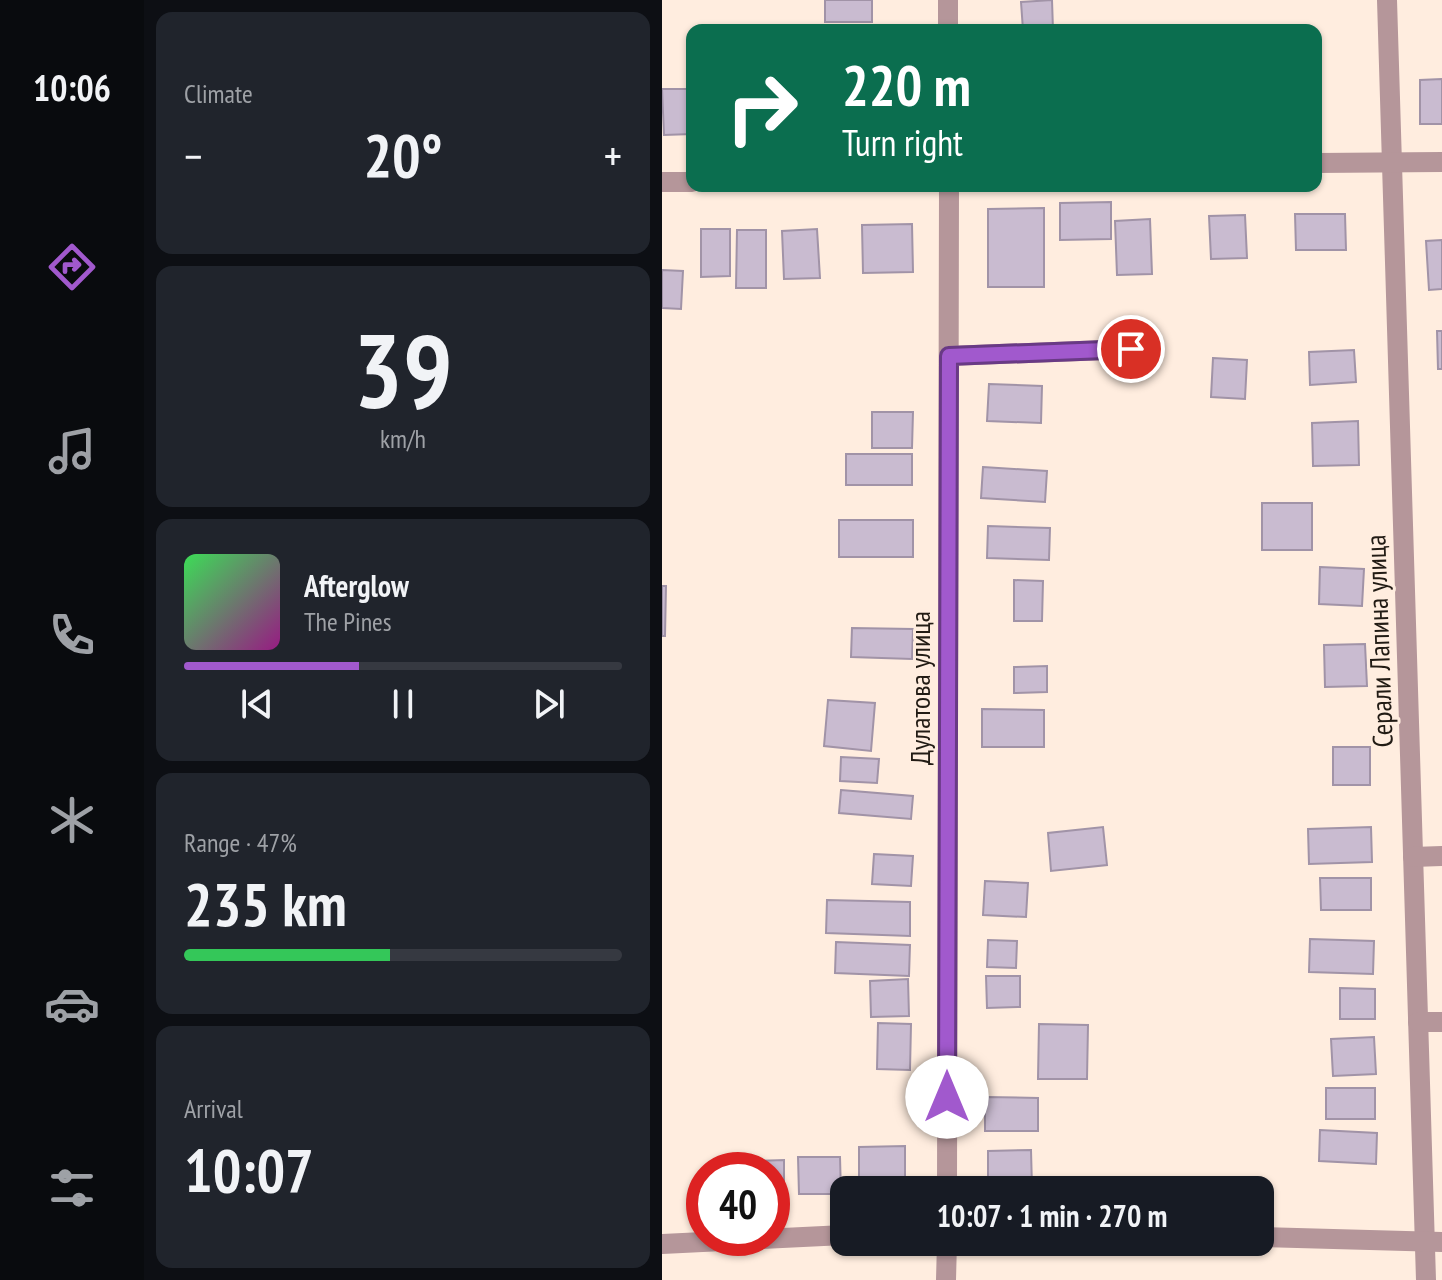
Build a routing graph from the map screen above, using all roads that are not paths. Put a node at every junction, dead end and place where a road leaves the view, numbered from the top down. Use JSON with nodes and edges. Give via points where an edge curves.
{"nodes":[{"id":1,"x":948,"y":0,"type":"edge"},
{"id":2,"x":1387,"y":0,"type":"edge"},
{"id":3,"x":948,"y":24,"type":"edge"},
{"id":4,"x":1394,"y":160,"type":"junction"},
{"id":5,"x":1442,"y":162,"type":"edge"},
{"id":6,"x":1322,"y":163,"type":"edge"},
{"id":7,"x":662,"y":182,"type":"edge"},
{"id":8,"x":686,"y":182,"type":"edge"},
{"id":9,"x":949,"y":192,"type":"edge"},
{"id":10,"x":1131,"y":349,"type":"dead end"},
{"id":11,"x":949,"y":356,"type":"junction"},
{"id":12,"x":1442,"y":856,"type":"edge"},
{"id":13,"x":1413,"y":857,"type":"junction"},
{"id":14,"x":1418,"y":1022,"type":"junction"},
{"id":15,"x":1442,"y":1022,"type":"edge"},
{"id":16,"x":947,"y":1176,"type":"edge"},
{"id":17,"x":830,"y":1236,"type":"edge"},
{"id":18,"x":1274,"y":1237,"type":"edge"},
{"id":19,"x":1433,"y":1241,"type":"edge"},
{"id":20,"x":662,"y":1244,"type":"edge"},
{"id":21,"x":947,"y":1256,"type":"edge"},
{"id":22,"x":946,"y":1280,"type":"edge"},
{"id":23,"x":1426,"y":1280,"type":"edge"}],
"edges":[{"from":1,"to":3,"type":"street"},
{"from":2,"to":4,"type":"street","name":"Серали Лапина улица"},
{"from":4,"to":5,"type":"street"},
{"from":4,"to":6,"type":"street"},
{"from":4,"to":13,"type":"street","name":"Серали Лапина улица"},
{"from":7,"to":8,"type":"street"},
{"from":9,"to":11,"type":"street","name":"Дулатова улица"},
{"from":10,"to":11,"type":"street"},
{"from":11,"to":16,"type":"street","name":"Дулатова улица"},
{"from":12,"to":13,"type":"street"},
{"from":13,"to":14,"type":"street","name":"Серали Лапина улица"},
{"from":14,"to":15,"type":"street"},
{"from":14,"to":19,"type":"street","name":"Серали Лапина улица"},
{"from":17,"to":20,"type":"street"},
{"from":18,"to":19,"type":"street"},
{"from":19,"to":23,"type":"street","name":"Серали Лапина улица"},
{"from":21,"to":22,"type":"street"}]}
